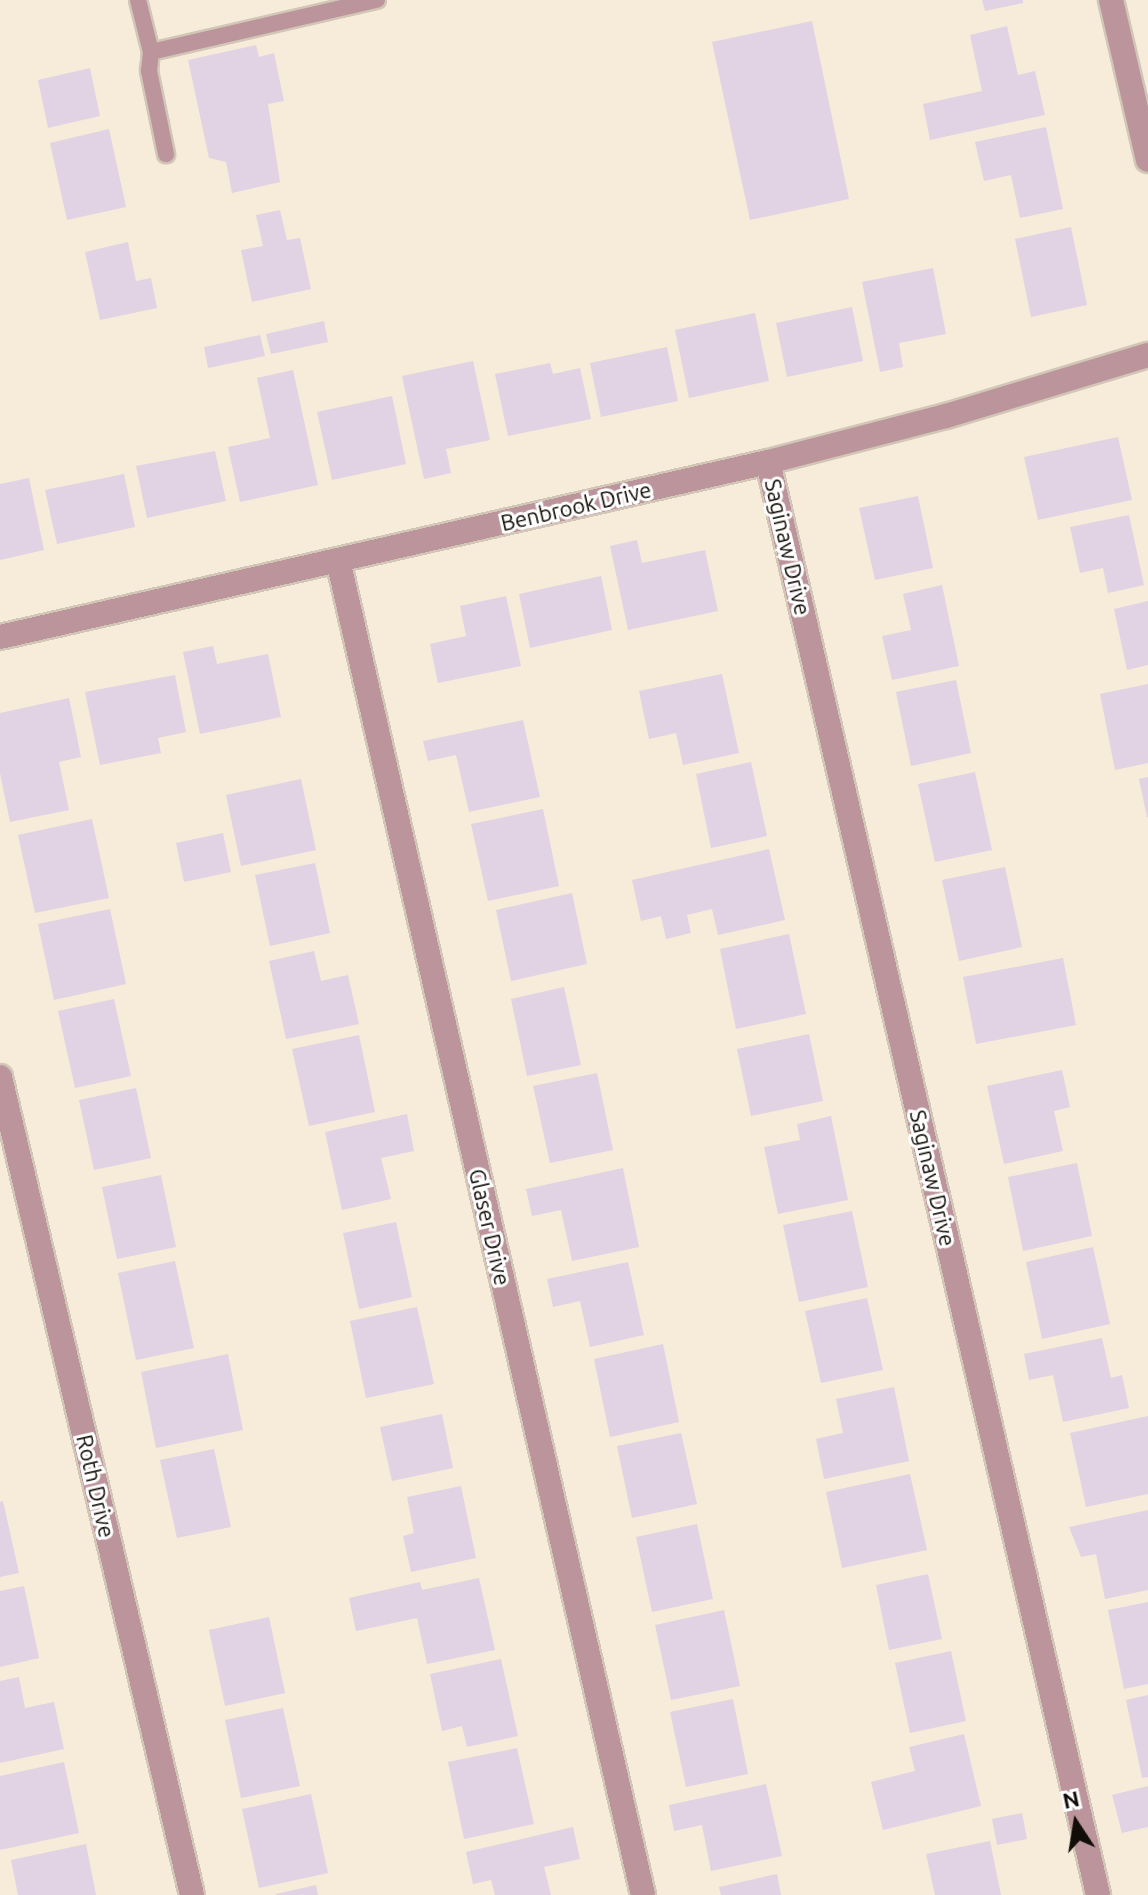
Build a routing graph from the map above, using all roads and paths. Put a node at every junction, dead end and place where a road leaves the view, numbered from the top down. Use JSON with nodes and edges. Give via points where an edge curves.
{"nodes":[{"id":1,"x":138,"y":0,"type":"edge"},
{"id":2,"x":377,"y":0,"type":"edge"},
{"id":3,"x":1111,"y":0,"type":"edge"},
{"id":4,"x":151,"y":52,"type":"junction"},
{"id":5,"x":166,"y":154,"type":"dead end"},
{"id":6,"x":1148,"y":160,"type":"edge"},
{"id":7,"x":1148,"y":355,"type":"edge"},
{"id":8,"x":768,"y":462,"type":"junction"},
{"id":9,"x":338,"y":560,"type":"junction"},
{"id":10,"x":0,"y":637,"type":"edge"},
{"id":11,"x":0,"y":1077,"type":"edge"},
{"id":12,"x":192,"y":1895,"type":"edge"},
{"id":13,"x":643,"y":1895,"type":"edge"},
{"id":14,"x":1098,"y":1895,"type":"edge"}],
"edges":[{"from":1,"to":4,"type":"lane"},
{"from":2,"to":4,"type":"lane"},
{"from":3,"to":6,"type":"street"},
{"from":4,"to":5,"type":"lane","via":[[149,71]]},
{"from":7,"to":8,"type":"street","name":"Benbrook Drive"},
{"from":8,"to":9,"type":"street","name":"Benbrook Drive"},
{"from":8,"to":14,"type":"street","name":"Saginaw Drive"},
{"from":9,"to":10,"type":"street","name":"Benbrook Drive"},
{"from":9,"to":13,"type":"street","name":"Glaser Drive"},
{"from":11,"to":12,"type":"street","name":"Roth Drive"}]}
